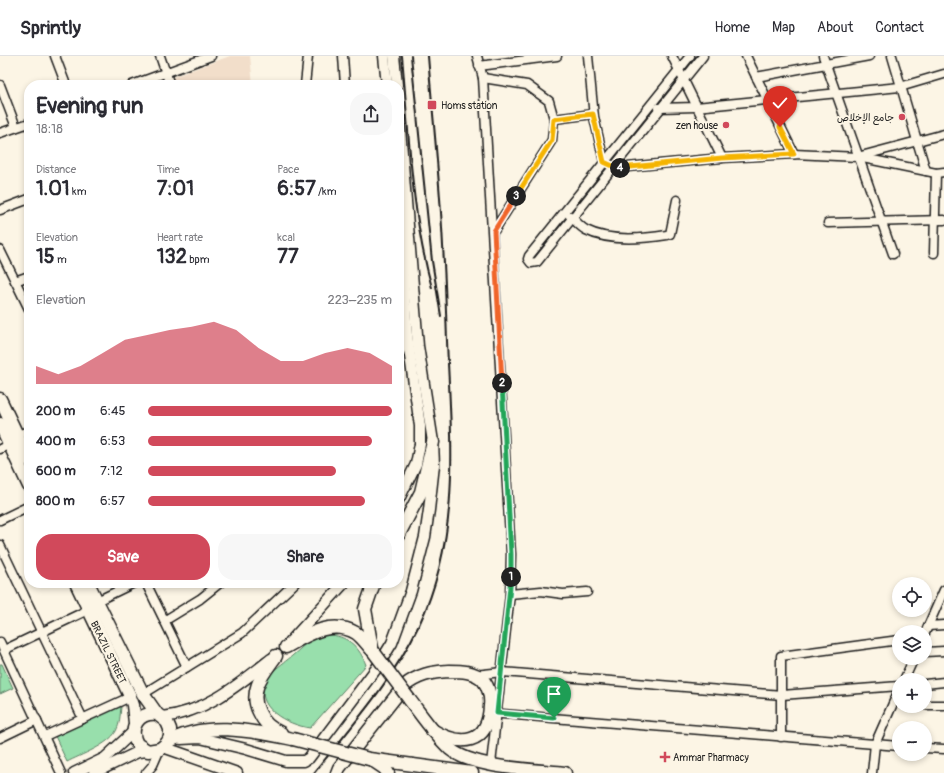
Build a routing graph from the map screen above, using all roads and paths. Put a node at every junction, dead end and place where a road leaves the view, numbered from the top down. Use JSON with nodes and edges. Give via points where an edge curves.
{"nodes":[{"id":1,"x":55,"y":56,"type":"edge"},
{"id":2,"x":160,"y":56,"type":"edge"},
{"id":3,"x":211,"y":56,"type":"edge"},
{"id":4,"x":308,"y":56,"type":"edge"},
{"id":5,"x":343,"y":56,"type":"edge"},
{"id":6,"x":384,"y":56,"type":"edge"},
{"id":7,"x":394,"y":56,"type":"edge"},
{"id":8,"x":477,"y":56,"type":"edge"},
{"id":9,"x":557,"y":56,"type":"edge"},
{"id":10,"x":588,"y":56,"type":"edge"},
{"id":11,"x":672,"y":56,"type":"edge"},
{"id":12,"x":690,"y":56,"type":"edge"},
{"id":13,"x":703,"y":56,"type":"edge"},
{"id":14,"x":746,"y":56,"type":"edge"},
{"id":15,"x":823,"y":56,"type":"edge"},
{"id":16,"x":869,"y":56,"type":"edge"},
{"id":17,"x":892,"y":56,"type":"edge"},
{"id":18,"x":826,"y":64,"type":"junction"},
{"id":19,"x":479,"y":66,"type":"junction"},
{"id":20,"x":679,"y":70,"type":"junction"},
{"id":21,"x":166,"y":72,"type":"junction"},
{"id":22,"x":944,"y":74,"type":"edge"},
{"id":23,"x":483,"y":78,"type":"junction"},
{"id":24,"x":756,"y":78,"type":"junction"},
{"id":25,"x":684,"y":79,"type":"junction"},
{"id":26,"x":64,"y":80,"type":"edge"},
{"id":27,"x":145,"y":80,"type":"edge"},
{"id":28,"x":168,"y":80,"type":"edge"},
{"id":29,"x":306,"y":80,"type":"edge"},
{"id":30,"x":345,"y":80,"type":"edge"},
{"id":31,"x":386,"y":80,"type":"edge"},
{"id":32,"x":396,"y":80,"type":"edge"},
{"id":33,"x":0,"y":87,"type":"edge"},
{"id":34,"x":900,"y":87,"type":"junction"},
{"id":35,"x":836,"y":92,"type":"junction"},
{"id":36,"x":767,"y":100,"type":"junction"},
{"id":37,"x":696,"y":107,"type":"junction"},
{"id":38,"x":661,"y":108,"type":"junction"},
{"id":39,"x":647,"y":109,"type":"junction"},
{"id":40,"x":593,"y":114,"type":"junction"},
{"id":41,"x":554,"y":119,"type":"junction"},
{"id":42,"x":24,"y":125,"type":"edge"},
{"id":43,"x":16,"y":127,"type":"junction"},
{"id":44,"x":0,"y":133,"type":"edge"},
{"id":45,"x":944,"y":134,"type":"edge"},
{"id":46,"x":918,"y":142,"type":"junction"},
{"id":47,"x":794,"y":154,"type":"junction"},
{"id":48,"x":858,"y":157,"type":"junction"},
{"id":49,"x":722,"y":158,"type":"junction"},
{"id":50,"x":604,"y":162,"type":"junction"},
{"id":51,"x":614,"y":167,"type":"junction"},
{"id":52,"x":926,"y":171,"type":"junction"},
{"id":53,"x":940,"y":172,"type":"edge"},
{"id":54,"x":404,"y":177,"type":"edge"},
{"id":55,"x":677,"y":200,"type":"dead end"},
{"id":56,"x":24,"y":201,"type":"edge"},
{"id":57,"x":0,"y":210,"type":"edge"},
{"id":58,"x":565,"y":211,"type":"junction"},
{"id":59,"x":573,"y":218,"type":"junction"},
{"id":60,"x":940,"y":220,"type":"edge"},
{"id":61,"x":882,"y":221,"type":"junction"},
{"id":62,"x":828,"y":223,"type":"dead end"},
{"id":63,"x":494,"y":231,"type":"junction"},
{"id":64,"x":0,"y":250,"type":"edge"},
{"id":65,"x":893,"y":254,"type":"dead end"},
{"id":66,"x":934,"y":254,"type":"dead end"},
{"id":67,"x":24,"y":278,"type":"edge"},
{"id":68,"x":15,"y":281,"type":"junction"},
{"id":69,"x":404,"y":292,"type":"edge"},
{"id":70,"x":24,"y":299,"type":"edge"},
{"id":71,"x":407,"y":336,"type":"junction"},
{"id":72,"x":404,"y":343,"type":"edge"},
{"id":73,"x":0,"y":399,"type":"edge"},
{"id":74,"x":0,"y":424,"type":"edge"},
{"id":75,"x":24,"y":434,"type":"edge"},
{"id":76,"x":433,"y":442,"type":"junction"},
{"id":77,"x":9,"y":443,"type":"edge"},
{"id":78,"x":24,"y":456,"type":"edge"},
{"id":79,"x":24,"y":475,"type":"edge"},
{"id":80,"x":404,"y":489,"type":"edge"},
{"id":81,"x":24,"y":508,"type":"edge"},
{"id":82,"x":0,"y":520,"type":"edge"},
{"id":83,"x":404,"y":525,"type":"edge"},
{"id":84,"x":0,"y":545,"type":"edge"},
{"id":85,"x":79,"y":588,"type":"edge"},
{"id":86,"x":89,"y":588,"type":"edge"},
{"id":87,"x":125,"y":588,"type":"edge"},
{"id":88,"x":148,"y":588,"type":"edge"},
{"id":89,"x":214,"y":588,"type":"edge"},
{"id":90,"x":290,"y":588,"type":"edge"},
{"id":91,"x":339,"y":588,"type":"edge"},
{"id":92,"x":372,"y":588,"type":"edge"},
{"id":93,"x":944,"y":590,"type":"edge"},
{"id":94,"x":587,"y":592,"type":"dead end"},
{"id":95,"x":510,"y":594,"type":"junction"},
{"id":96,"x":92,"y":606,"type":"junction"},
{"id":97,"x":164,"y":621,"type":"junction"},
{"id":98,"x":928,"y":625,"type":"edge"},
{"id":99,"x":944,"y":625,"type":"edge"},
{"id":100,"x":932,"y":628,"type":"edge"},
{"id":101,"x":42,"y":632,"type":"junction"},
{"id":102,"x":892,"y":641,"type":"edge"},
{"id":103,"x":2,"y":646,"type":"edge"},
{"id":104,"x":286,"y":647,"type":"junction"},
{"id":105,"x":373,"y":651,"type":"junction"},
{"id":106,"x":932,"y":652,"type":"edge"},
{"id":107,"x":944,"y":652,"type":"edge"},
{"id":108,"x":276,"y":656,"type":"junction"},
{"id":109,"x":4,"y":660,"type":"edge"},
{"id":110,"x":187,"y":667,"type":"junction"},
{"id":111,"x":502,"y":672,"type":"junction"},
{"id":112,"x":475,"y":675,"type":"junction"},
{"id":113,"x":944,"y":682,"type":"edge"},
{"id":114,"x":932,"y":683,"type":"edge"},
{"id":115,"x":892,"y":687,"type":"edge"},
{"id":116,"x":143,"y":694,"type":"junction"},
{"id":117,"x":782,"y":695,"type":"junction"},
{"id":118,"x":130,"y":697,"type":"junction"},
{"id":119,"x":932,"y":705,"type":"edge"},
{"id":120,"x":944,"y":705,"type":"edge"},
{"id":121,"x":892,"y":712,"type":"edge"},
{"id":122,"x":493,"y":713,"type":"junction"},
{"id":123,"x":160,"y":716,"type":"junction"},
{"id":124,"x":83,"y":719,"type":"junction"},
{"id":125,"x":37,"y":720,"type":"junction"},
{"id":126,"x":134,"y":728,"type":"junction"},
{"id":127,"x":432,"y":730,"type":"junction"},
{"id":128,"x":45,"y":736,"type":"junction"},
{"id":129,"x":782,"y":736,"type":"junction"},
{"id":130,"x":0,"y":738,"type":"edge"},
{"id":131,"x":293,"y":739,"type":"junction"},
{"id":132,"x":875,"y":744,"type":"junction"},
{"id":133,"x":892,"y":745,"type":"edge"},
{"id":134,"x":163,"y":747,"type":"junction"},
{"id":135,"x":932,"y":748,"type":"edge"},
{"id":136,"x":944,"y":749,"type":"edge"},
{"id":137,"x":148,"y":751,"type":"junction"},
{"id":138,"x":369,"y":759,"type":"junction"},
{"id":139,"x":491,"y":764,"type":"junction"},
{"id":140,"x":337,"y":771,"type":"edge"},
{"id":141,"x":150,"y":772,"type":"edge"},
{"id":142,"x":61,"y":773,"type":"edge"},
{"id":143,"x":74,"y":773,"type":"edge"},
{"id":144,"x":94,"y":773,"type":"edge"},
{"id":145,"x":237,"y":773,"type":"edge"},
{"id":146,"x":388,"y":773,"type":"edge"},
{"id":147,"x":472,"y":773,"type":"edge"},
{"id":148,"x":565,"y":773,"type":"edge"},
{"id":149,"x":872,"y":773,"type":"edge"}],
"edges":[{"from":1,"to":26,"type":"street"},
{"from":2,"to":21,"type":"street"},
{"from":3,"to":21,"type":"street"},
{"from":4,"to":29,"type":"street"},
{"from":5,"to":30,"type":"street"},
{"from":6,"to":31,"type":"main road"},
{"from":7,"to":32,"type":"main road"},
{"from":8,"to":19,"type":"street"},
{"from":9,"to":19,"type":"street"},
{"from":10,"to":40,"type":"street"},
{"from":11,"to":20,"type":"street"},
{"from":12,"to":20,"type":"street"},
{"from":13,"to":25,"type":"street"},
{"from":14,"to":24,"type":"street"},
{"from":15,"to":18,"type":"street"},
{"from":16,"to":18,"type":"street"},
{"from":17,"to":34,"type":"street"},
{"from":18,"to":24,"type":"street"},
{"from":18,"to":35,"type":"street"},
{"from":19,"to":23,"type":"street"},
{"from":20,"to":25,"type":"street"},
{"from":20,"to":39,"type":"street"},
{"from":21,"to":27,"type":"street"},
{"from":21,"to":28,"type":"street"},
{"from":22,"to":34,"type":"street"},
{"from":23,"to":41,"type":"street","via":[[527,85],[549,100]]},
{"from":23,"to":63,"type":"street"},
{"from":24,"to":36,"type":"street"},
{"from":25,"to":37,"type":"street"},
{"from":25,"to":38,"type":"street"},
{"from":33,"to":43,"type":"street"},
{"from":34,"to":35,"type":"street"},
{"from":34,"to":46,"type":"street"},
{"from":35,"to":36,"type":"street"},
{"from":35,"to":48,"type":"street"},
{"from":36,"to":37,"type":"street"},
{"from":36,"to":47,"type":"street"},
{"from":37,"to":38,"type":"street"},
{"from":37,"to":49,"type":"street"},
{"from":38,"to":39,"type":"street"},
{"from":38,"to":51,"type":"street"},
{"from":39,"to":50,"type":"street"},
{"from":40,"to":41,"type":"street"},
{"from":40,"to":50,"type":"street"},
{"from":41,"to":63,"type":"street","via":[[552,140]]},
{"from":42,"to":43,"type":"street"},
{"from":43,"to":44,"type":"street"},
{"from":45,"to":46,"type":"street"},
{"from":46,"to":48,"type":"street"},
{"from":46,"to":52,"type":"street"},
{"from":47,"to":48,"type":"street"},
{"from":47,"to":49,"type":"street"},
{"from":48,"to":52,"type":"street"},
{"from":48,"to":61,"type":"street"},
{"from":49,"to":51,"type":"street"},
{"from":50,"to":51,"type":"street"},
{"from":50,"to":58,"type":"street"},
{"from":51,"to":59,"type":"street"},
{"from":52,"to":53,"type":"street"},
{"from":53,"to":60,"type":"street"},
{"from":54,"to":76,"type":"main road","via":[[418,346]]},
{"from":55,"to":59,"type":"street","via":[[670,234],[667,235],[623,238],[602,235],[585,230]]},
{"from":56,"to":57,"type":"street"},
{"from":58,"to":59,"type":"street"},
{"from":58,"to":59,"type":"street","via":[[529,256],[531,263],[537,262]]},
{"from":60,"to":61,"type":"street"},
{"from":60,"to":66,"type":"street"},
{"from":61,"to":62,"type":"street"},
{"from":61,"to":65,"type":"street"},
{"from":63,"to":95,"type":"street","via":[[511,554]]},
{"from":64,"to":68,"type":"street"},
{"from":67,"to":68,"type":"street"},
{"from":68,"to":70,"type":"street"},
{"from":69,"to":71,"type":"main road"},
{"from":71,"to":72,"type":"street"},
{"from":71,"to":80,"type":"main road","via":[[420,426],[420,444],[416,464]]},
{"from":73,"to":77,"type":"highway"},
{"from":74,"to":77,"type":"highway"},
{"from":75,"to":77,"type":"street"},
{"from":76,"to":83,"type":"highway","via":[[422,492]]},
{"from":76,"to":134,"type":"main road","via":[[434,465],[425,537],[402,619],[392,643],[376,669],[309,758],[304,761],[286,761],[200,738],[185,738]]},
{"from":77,"to":78,"type":"highway"},
{"from":77,"to":79,"type":"highway"},
{"from":81,"to":82,"type":"street"},
{"from":84,"to":101,"type":"street"},
{"from":85,"to":96,"type":"highway","name":"BRAZIL STREET"},
{"from":86,"to":96,"type":"highway","name":"BRAZIL STREET"},
{"from":87,"to":96,"type":"street"},
{"from":88,"to":97,"type":"street"},
{"from":89,"to":97,"type":"street"},
{"from":90,"to":110,"type":"street","via":[[242,633]]},
{"from":91,"to":104,"type":"main road"},
{"from":92,"to":105,"type":"highway","via":[[365,609]]},
{"from":93,"to":98,"type":"street"},
{"from":94,"to":95,"type":"street","via":[[563,594],[541,591]]},
{"from":95,"to":111,"type":"street"},
{"from":96,"to":101,"type":"street"},
{"from":96,"to":116,"type":"highway","name":"BRAZIL STREET"},
{"from":96,"to":118,"type":"highway","name":"BRAZIL STREET"},
{"from":97,"to":110,"type":"street"},
{"from":99,"to":100,"type":"street"},
{"from":101,"to":103,"type":"street"},
{"from":101,"to":124,"type":"street"},
{"from":102,"to":117,"type":"street","via":[[781,656]]},
{"from":103,"to":109,"type":"street"},
{"from":104,"to":105,"type":"highway","via":[[308,634],[332,627],[356,633]]},
{"from":104,"to":108,"type":"main road"},
{"from":105,"to":127,"type":"highway","bridge":true},
{"from":106,"to":107,"type":"street"},
{"from":108,"to":123,"type":"main road","via":[[233,689],[203,707],[182,714]]},
{"from":108,"to":131,"type":"highway","via":[[259,680],[255,692],[255,705],[262,720],[271,729]]},
{"from":109,"to":125,"type":"street"},
{"from":110,"to":116,"type":"street"},
{"from":111,"to":112,"type":"street"},
{"from":111,"to":117,"type":"street"},
{"from":111,"to":122,"type":"street"},
{"from":112,"to":122,"type":"highway","via":[[484,681],[489,691]]},
{"from":112,"to":140,"type":"highway","via":[[464,671],[430,672],[414,679],[404,686]]},
{"from":113,"to":114,"type":"street"},
{"from":115,"to":117,"type":"street"},
{"from":116,"to":123,"type":"highway","name":"BRAZIL STREET"},
{"from":117,"to":129,"type":"street"},
{"from":118,"to":124,"type":"street"},
{"from":118,"to":126,"type":"highway","name":"BRAZIL STREET"},
{"from":119,"to":120,"type":"street"},
{"from":121,"to":132,"type":"street"},
{"from":122,"to":127,"type":"highway","via":[[484,730],[470,739],[446,738]]},
{"from":122,"to":129,"type":"street"},
{"from":122,"to":139,"type":"street"},
{"from":123,"to":126,"type":"highway","via":[[144,715]]},
{"from":123,"to":134,"type":"highway","via":[[168,722],[170,729],[170,737]]},
{"from":124,"to":128,"type":"street"},
{"from":125,"to":128,"type":"street"},
{"from":125,"to":130,"type":"street"},
{"from":126,"to":137,"type":"highway","via":[[137,744]]},
{"from":126,"to":143,"type":"main road","via":[[105,758]]},
{"from":127,"to":139,"type":"highway","via":[[460,756]]},
{"from":128,"to":142,"type":"street"},
{"from":129,"to":132,"type":"street"},
{"from":131,"to":134,"type":"highway","via":[[258,732],[212,730],[177,737]]},
{"from":131,"to":138,"type":"highway","bridge":true},
{"from":132,"to":133,"type":"street"},
{"from":132,"to":149,"type":"street"},
{"from":134,"to":137,"type":"highway"},
{"from":134,"to":141,"type":"street"},
{"from":134,"to":145,"type":"main road"},
{"from":135,"to":136,"type":"street"},
{"from":137,"to":144,"type":"main road","via":[[138,752]]},
{"from":138,"to":146,"type":"highway"},
{"from":138,"to":147,"type":"highway"},
{"from":139,"to":148,"type":"highway"}]}
